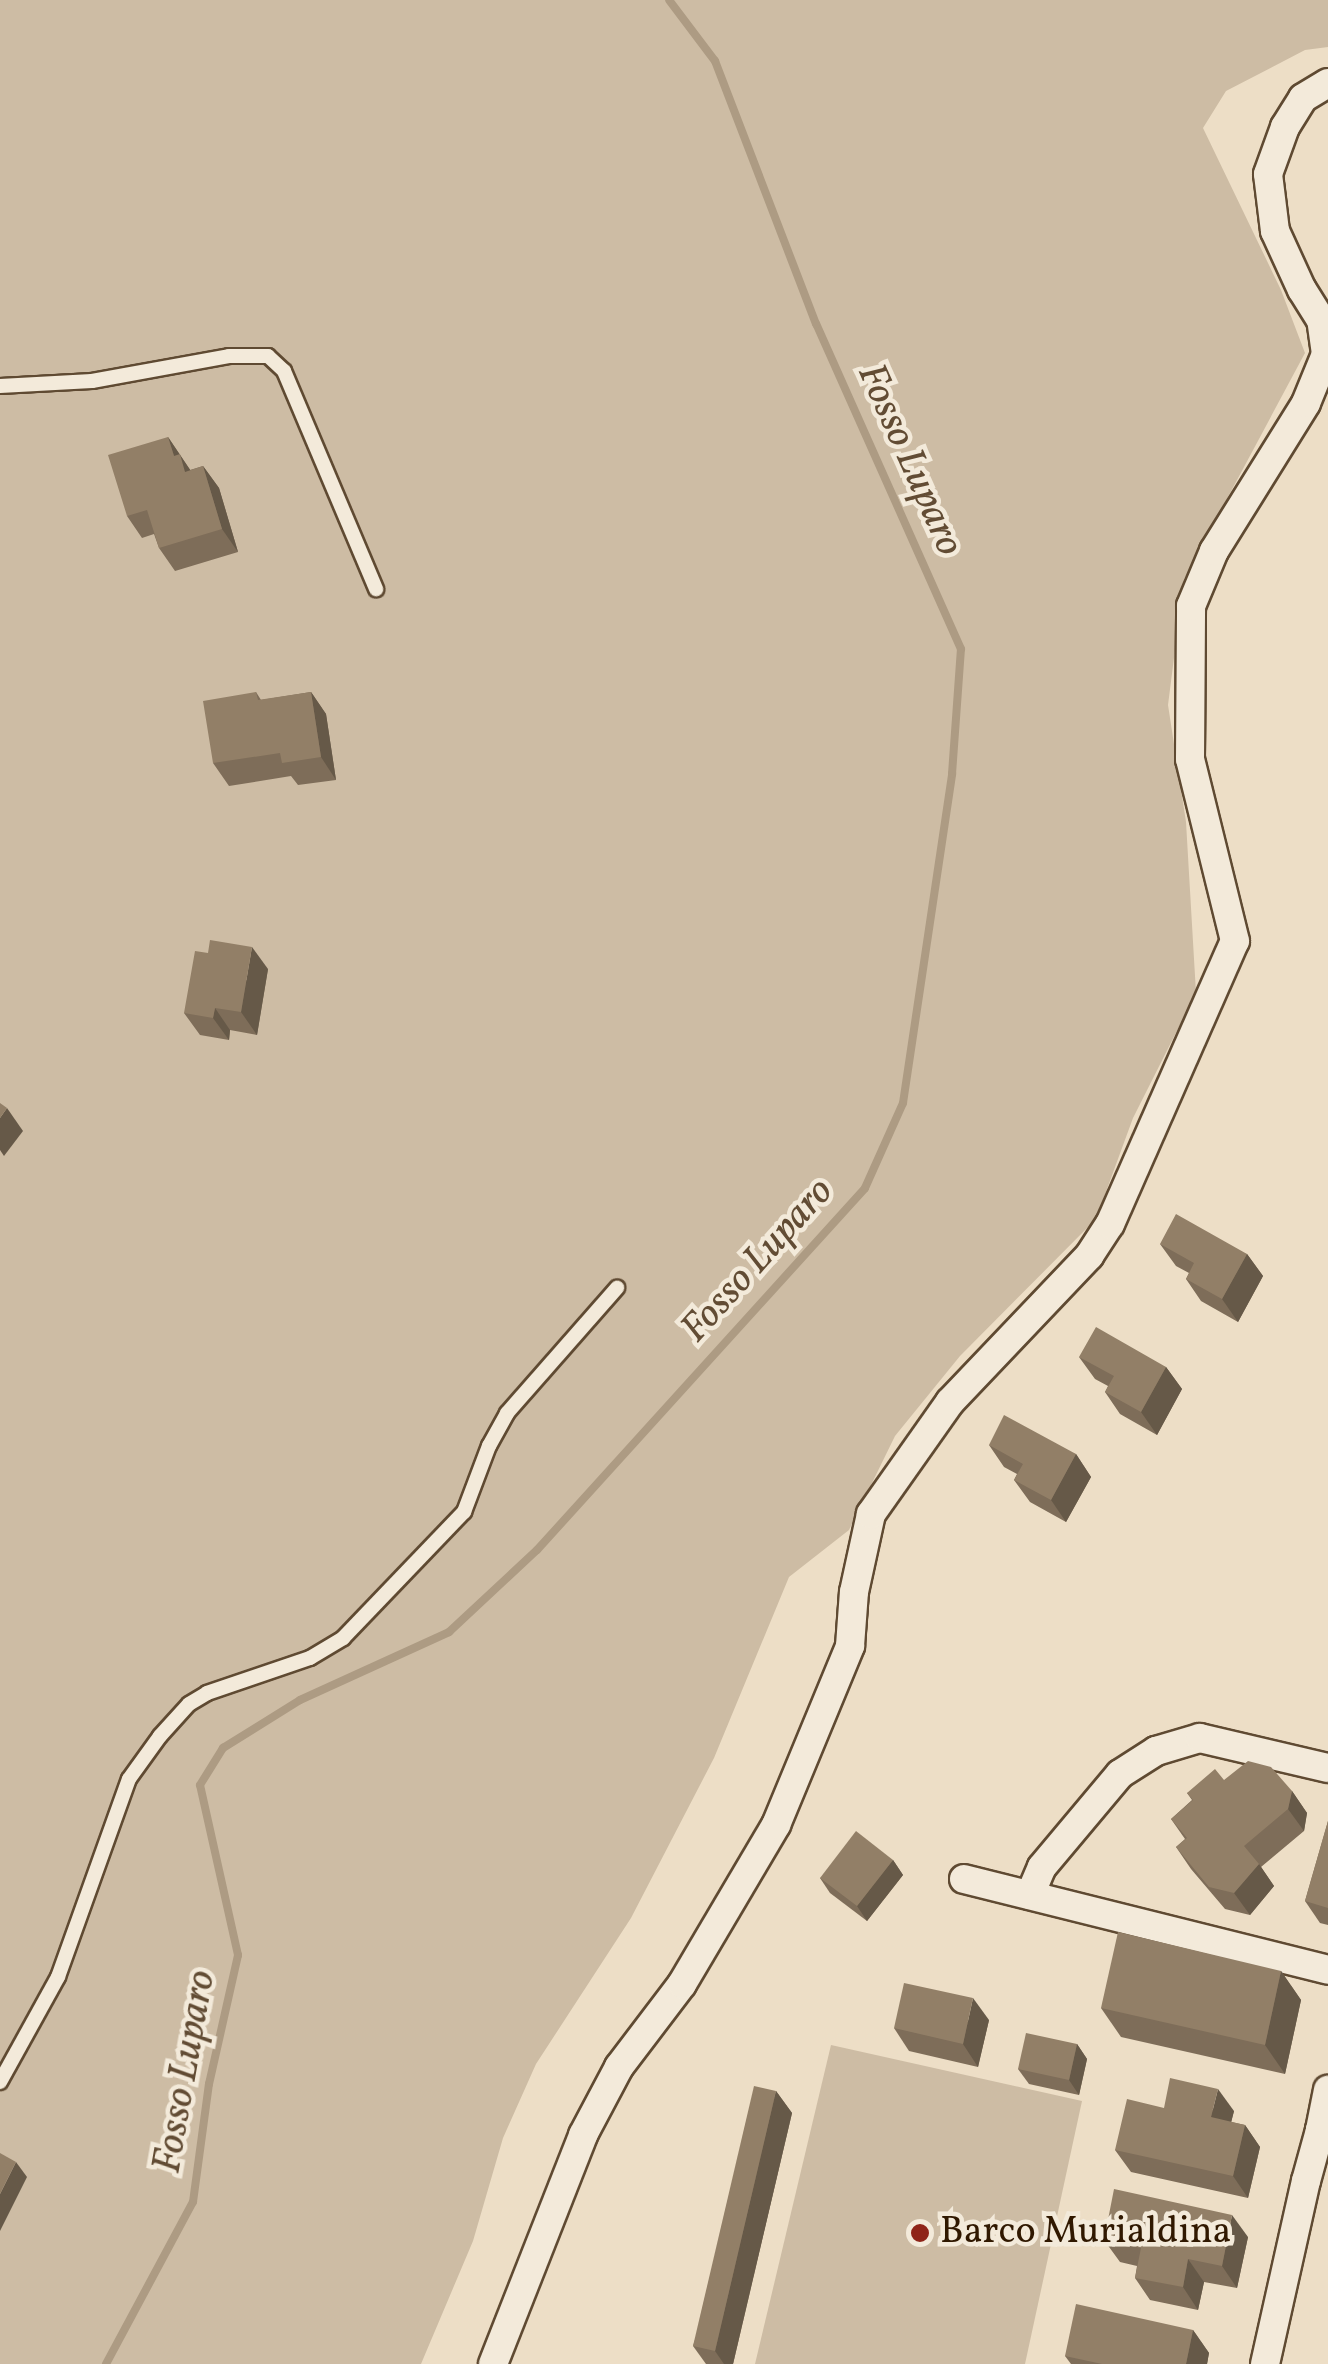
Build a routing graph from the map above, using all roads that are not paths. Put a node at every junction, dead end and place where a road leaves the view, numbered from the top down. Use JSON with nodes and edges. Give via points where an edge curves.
{"nodes":[{"id":1,"x":1328,"y":83,"type":"edge"},
{"id":2,"x":0,"y":386,"type":"edge"},
{"id":3,"x":376,"y":589,"type":"dead end"},
{"id":4,"x":616,"y":1288,"type":"dead end"},
{"id":5,"x":1328,"y":1768,"type":"edge"},
{"id":6,"x":964,"y":1879,"type":"dead end"},
{"id":7,"x":1030,"y":1895,"type":"junction"},
{"id":8,"x":1328,"y":1970,"type":"edge"},
{"id":9,"x":0,"y":2082,"type":"edge"},
{"id":10,"x":1328,"y":2090,"type":"edge"},
{"id":11,"x":1324,"y":2124,"type":"edge"},
{"id":12,"x":493,"y":2364,"type":"edge"},
{"id":13,"x":1264,"y":2364,"type":"edge"}],
"edges":[{"from":1,"to":12,"type":"street","via":[[1303,98],[1268,174],[1275,230],[1321,320],[1326,354],[1306,403],[1214,551],[1191,606],[1190,759],[1235,941],[1110,1224],[1089,1256],[950,1402],[871,1514],[850,1646],[776,1824],[682,1984],[619,2067],[556,2197]]},
{"from":2,"to":3,"type":"lane","via":[[268,356],[284,371]]},
{"from":4,"to":9,"type":"lane","via":[[507,1413],[464,1512],[343,1638],[310,1658],[207,1693],[160,1736],[129,1779],[58,1977]]},
{"from":5,"to":7,"type":"street","via":[[1200,1738],[1156,1752],[1120,1774],[1042,1867]]},
{"from":6,"to":7,"type":"street"},
{"from":7,"to":8,"type":"street"},
{"from":10,"to":11,"type":"street"},
{"from":11,"to":13,"type":"street"}]}
